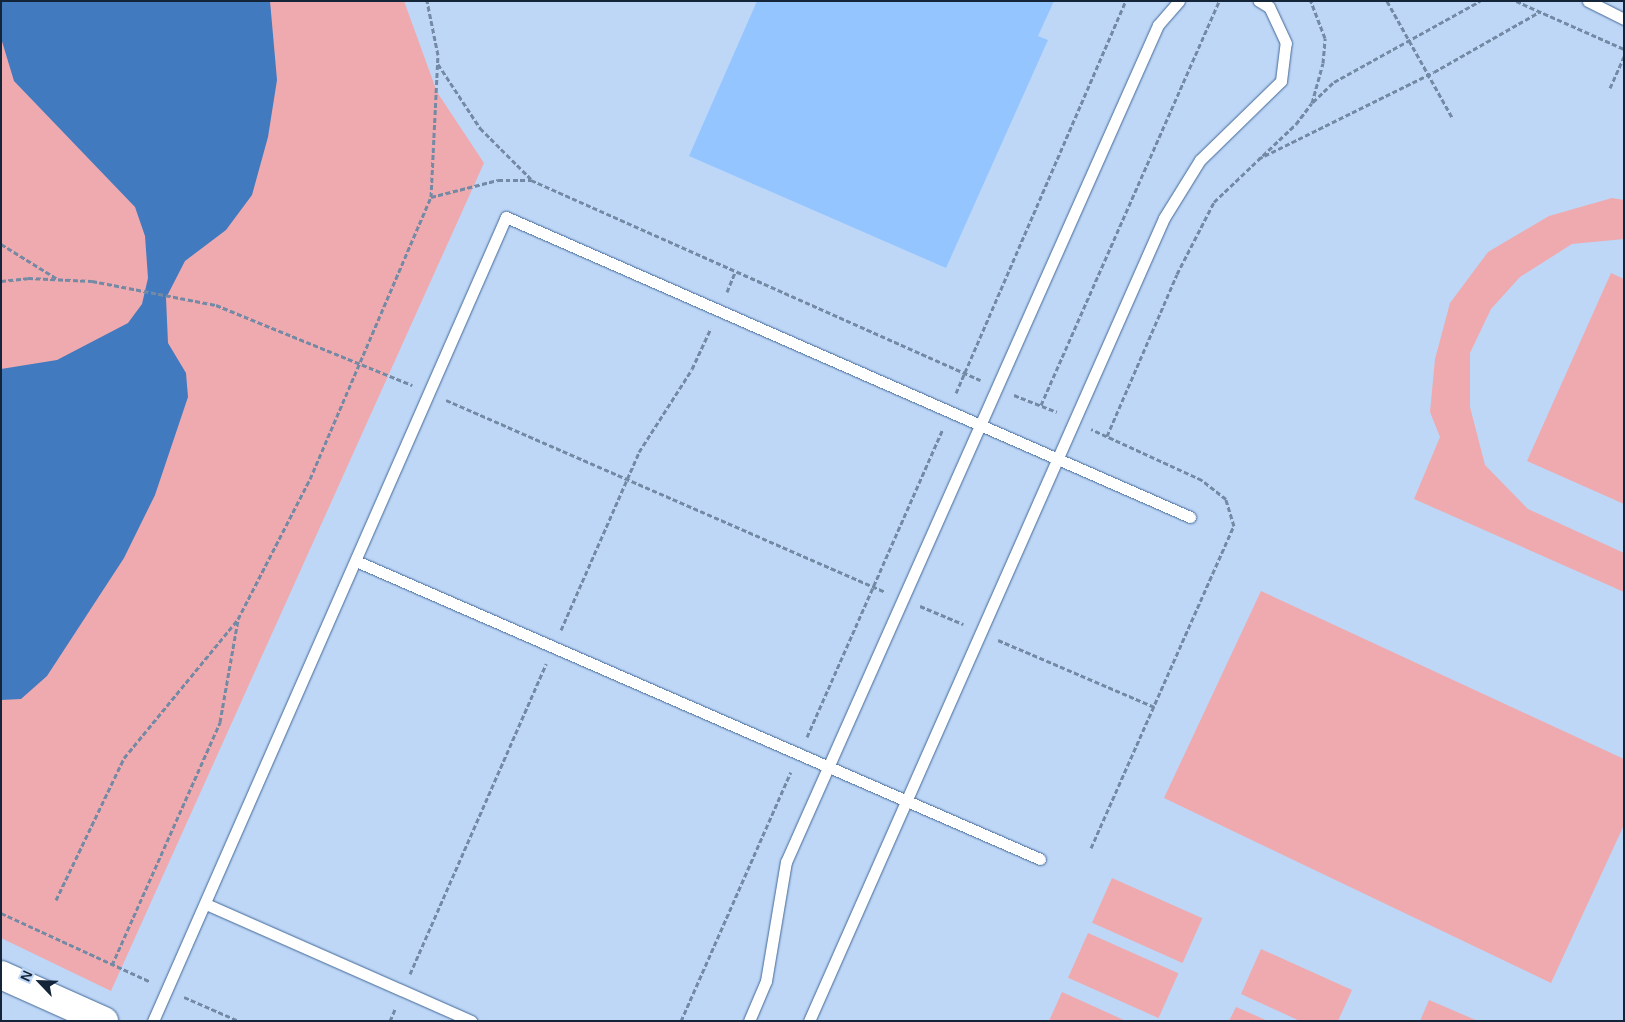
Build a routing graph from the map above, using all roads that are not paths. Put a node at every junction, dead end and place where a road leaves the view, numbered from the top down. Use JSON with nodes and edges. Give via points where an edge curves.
{"nodes":[{"id":1,"x":1179,"y":1,"type":"edge"},
{"id":2,"x":1259,"y":1,"type":"edge"},
{"id":3,"x":1588,"y":1,"type":"edge"},
{"id":4,"x":1624,"y":19,"type":"edge"},
{"id":5,"x":982,"y":426,"type":"junction"},
{"id":6,"x":1059,"y":460,"type":"junction"},
{"id":7,"x":1190,"y":517,"type":"dead end"},
{"id":8,"x":356,"y":561,"type":"junction"},
{"id":9,"x":830,"y":769,"type":"junction"},
{"id":10,"x":908,"y":802,"type":"junction"},
{"id":11,"x":1040,"y":859,"type":"dead end"},
{"id":12,"x":206,"y":904,"type":"junction"},
{"id":13,"x":1,"y":975,"type":"edge"},
{"id":14,"x":104,"y":1021,"type":"edge"},
{"id":15,"x":153,"y":1021,"type":"edge"},
{"id":16,"x":471,"y":1021,"type":"edge"},
{"id":17,"x":749,"y":1021,"type":"edge"},
{"id":18,"x":809,"y":1021,"type":"edge"}],
"edges":[{"from":1,"to":5,"type":"lane","via":[[1158,25]]},
{"from":2,"to":6,"type":"lane","via":[[1269,8],[1286,43],[1281,81],[1270,97],[1200,160],[1178,190]]},
{"from":3,"to":4,"type":"lane"},
{"from":5,"to":6,"type":"lane"},
{"from":5,"to":8,"type":"lane","via":[[506,217]]},
{"from":5,"to":9,"type":"lane"},
{"from":6,"to":7,"type":"lane"},
{"from":6,"to":10,"type":"lane"},
{"from":8,"to":9,"type":"lane"},
{"from":8,"to":12,"type":"lane"},
{"from":9,"to":10,"type":"lane"},
{"from":9,"to":17,"type":"lane","via":[[786,862],[766,981]]},
{"from":10,"to":11,"type":"lane"},
{"from":10,"to":18,"type":"lane"},
{"from":12,"to":15,"type":"lane"},
{"from":12,"to":16,"type":"lane"},
{"from":13,"to":14,"type":"main road"}]}
